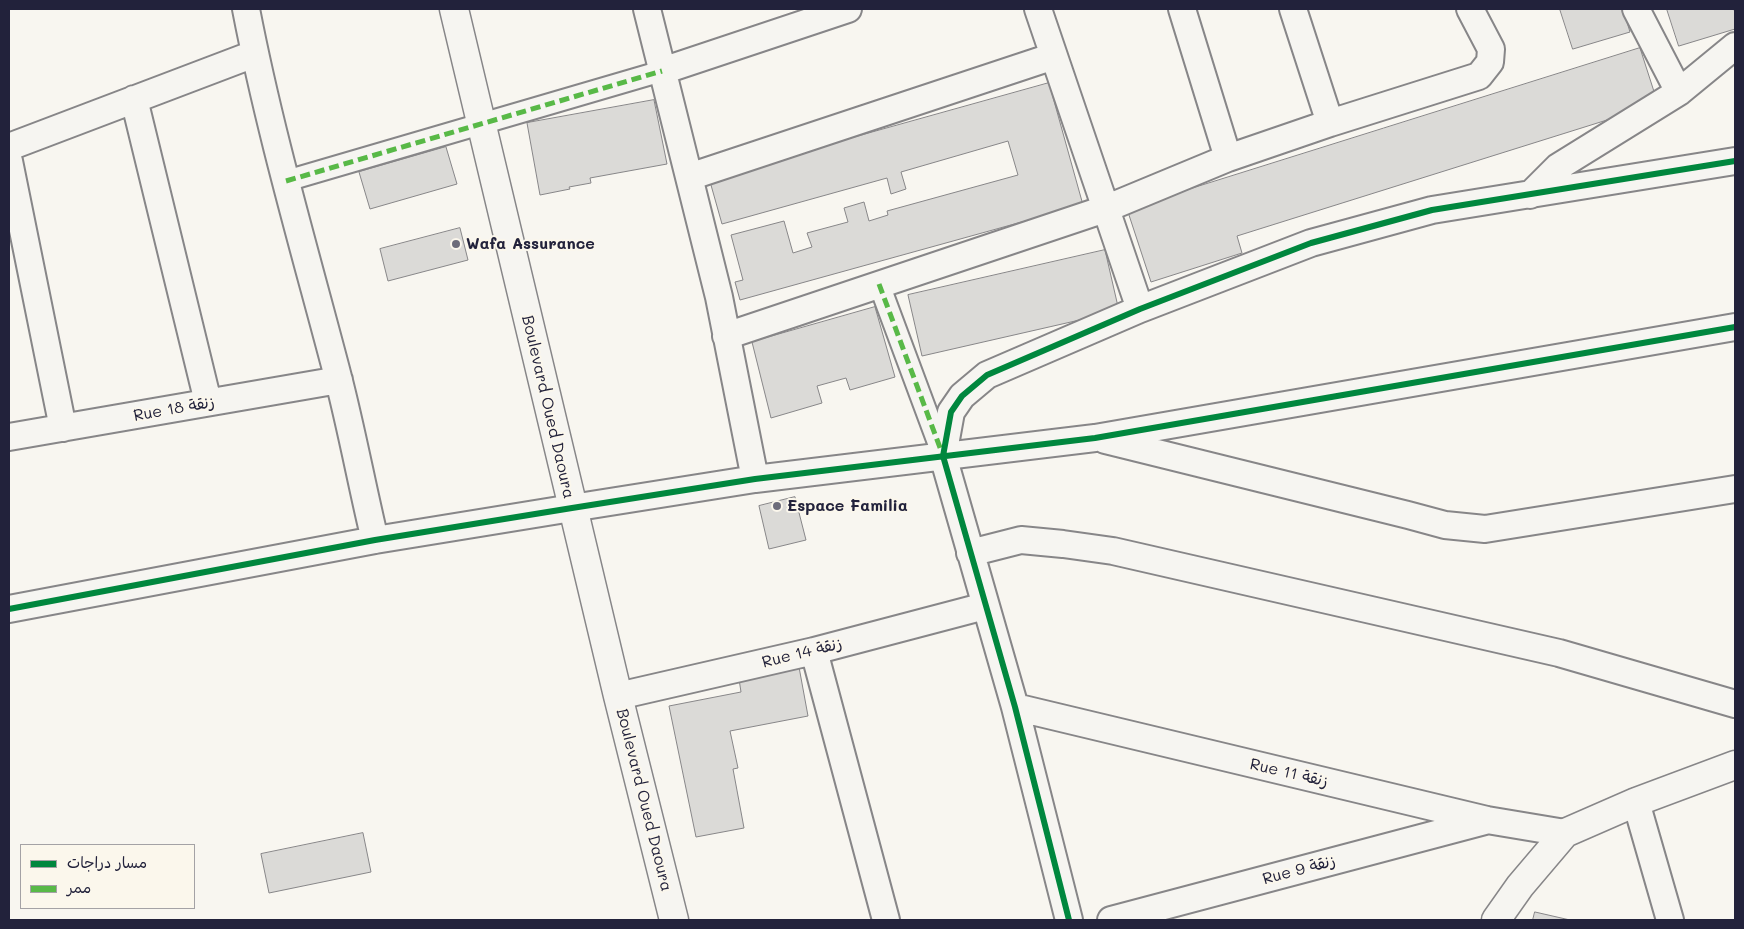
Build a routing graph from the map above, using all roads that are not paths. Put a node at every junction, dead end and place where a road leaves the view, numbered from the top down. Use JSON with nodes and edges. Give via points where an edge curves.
{"nodes":[{"id":1,"x":246,"y":9,"type":"edge"},
{"id":2,"x":454,"y":9,"type":"edge"},
{"id":3,"x":647,"y":9,"type":"edge"},
{"id":4,"x":848,"y":9,"type":"edge"},
{"id":5,"x":1038,"y":9,"type":"edge"},
{"id":6,"x":1182,"y":9,"type":"edge"},
{"id":7,"x":1293,"y":9,"type":"edge"},
{"id":8,"x":1470,"y":9,"type":"edge"},
{"id":9,"x":1636,"y":9,"type":"edge"},
{"id":10,"x":799,"y":17,"type":"edge"},
{"id":11,"x":1735,"y":46,"type":"edge"},
{"id":12,"x":254,"y":54,"type":"junction"},
{"id":13,"x":1054,"y":56,"type":"junction"},
{"id":14,"x":662,"y":71,"type":"junction"},
{"id":15,"x":1678,"y":92,"type":"junction"},
{"id":16,"x":134,"y":99,"type":"junction"},
{"id":17,"x":1330,"y":123,"type":"junction"},
{"id":18,"x":480,"y":124,"type":"junction"},
{"id":19,"x":9,"y":147,"type":"edge"},
{"id":20,"x":1228,"y":158,"type":"junction"},
{"id":21,"x":9,"y":161,"type":"edge"},
{"id":22,"x":1735,"y":161,"type":"edge"},
{"id":23,"x":689,"y":177,"type":"junction"},
{"id":24,"x":286,"y":181,"type":"junction"},
{"id":25,"x":1530,"y":195,"type":"junction"},
{"id":26,"x":1105,"y":209,"type":"junction"},
{"id":27,"x":879,"y":284,"type":"junction"},
{"id":28,"x":1140,"y":309,"type":"junction"},
{"id":29,"x":1735,"y":327,"type":"edge"},
{"id":30,"x":726,"y":336,"type":"junction"},
{"id":31,"x":338,"y":380,"type":"junction"},
{"id":32,"x":208,"y":402,"type":"junction"},
{"id":33,"x":63,"y":428,"type":"junction"},
{"id":34,"x":9,"y":437,"type":"edge"},
{"id":35,"x":1095,"y":438,"type":"junction"},
{"id":36,"x":943,"y":456,"type":"junction"},
{"id":37,"x":755,"y":479,"type":"junction"},
{"id":38,"x":1735,"y":489,"type":"edge"},
{"id":39,"x":572,"y":508,"type":"junction"},
{"id":40,"x":375,"y":540,"type":"junction"},
{"id":41,"x":970,"y":553,"type":"junction"},
{"id":42,"x":985,"y":606,"type":"junction"},
{"id":43,"x":9,"y":609,"type":"edge"},
{"id":44,"x":814,"y":651,"type":"junction"},
{"id":45,"x":618,"y":696,"type":"junction"},
{"id":46,"x":1735,"y":704,"type":"edge"},
{"id":47,"x":1014,"y":707,"type":"junction"},
{"id":48,"x":1735,"y":765,"type":"edge"},
{"id":49,"x":1636,"y":802,"type":"junction"},
{"id":50,"x":1488,"y":820,"type":"junction"},
{"id":51,"x":1565,"y":833,"type":"junction"},
{"id":52,"x":1667,"y":916,"type":"edge"},
{"id":53,"x":674,"y":920,"type":"edge"},
{"id":54,"x":886,"y":920,"type":"edge"},
{"id":55,"x":1069,"y":920,"type":"edge"},
{"id":56,"x":1111,"y":920,"type":"edge"},
{"id":57,"x":1496,"y":920,"type":"edge"}],
"edges":[{"from":1,"to":12,"type":"street"},
{"from":2,"to":18,"type":"street","name":"Boulevard Oued Daoura"},
{"from":3,"to":14,"type":"street"},
{"from":4,"to":10,"type":"street"},
{"from":5,"to":13,"type":"street"},
{"from":6,"to":20,"type":"street"},
{"from":7,"to":17,"type":"street"},
{"from":8,"to":17,"type":"street","via":[[1491,49],[1490,62],[1479,76]]},
{"from":9,"to":15,"type":"street"},
{"from":10,"to":14,"type":"street"},
{"from":11,"to":15,"type":"street"},
{"from":12,"to":16,"type":"street"},
{"from":12,"to":24,"type":"street"},
{"from":13,"to":23,"type":"street"},
{"from":13,"to":26,"type":"street"},
{"from":14,"to":18,"type":"street"},
{"from":14,"to":23,"type":"street"},
{"from":15,"to":25,"type":"street","via":[[1558,167]]},
{"from":16,"to":19,"type":"street"},
{"from":16,"to":32,"type":"street"},
{"from":17,"to":20,"type":"street"},
{"from":18,"to":24,"type":"street"},
{"from":18,"to":39,"type":"street","name":"Boulevard Oued Daoura"},
{"from":20,"to":26,"type":"street"},
{"from":21,"to":33,"type":"street"},
{"from":22,"to":25,"type":"street"},
{"from":23,"to":30,"type":"street"},
{"from":24,"to":31,"type":"street"},
{"from":25,"to":28,"type":"street","via":[[1432,210],[1311,243]]},
{"from":26,"to":27,"type":"street"},
{"from":26,"to":28,"type":"street"},
{"from":27,"to":30,"type":"street"},
{"from":27,"to":36,"type":"street"},
{"from":28,"to":36,"type":"street","via":[[987,375],[962,396],[951,412]]},
{"from":29,"to":35,"type":"street"},
{"from":30,"to":37,"type":"street"},
{"from":31,"to":32,"type":"street","name":"Rue 18 زنقة"},
{"from":31,"to":40,"type":"street"},
{"from":32,"to":33,"type":"street","name":"Rue 18 زنقة"},
{"from":33,"to":34,"type":"street","name":"Rue 18 زنقة"},
{"from":35,"to":36,"type":"street"},
{"from":35,"to":38,"type":"street","via":[[1445,525],[1485,529]]},
{"from":36,"to":37,"type":"street"},
{"from":36,"to":41,"type":"street"},
{"from":37,"to":39,"type":"street"},
{"from":39,"to":40,"type":"street"},
{"from":39,"to":45,"type":"street","name":"Boulevard Oued Daoura"},
{"from":40,"to":43,"type":"street"},
{"from":41,"to":42,"type":"street"},
{"from":41,"to":46,"type":"street","via":[[1021,540],[1113,551],[1559,653]]},
{"from":42,"to":44,"type":"street","name":"Rue 14 زنقة"},
{"from":42,"to":47,"type":"street"},
{"from":44,"to":45,"type":"street","name":"Rue 14 زنقة"},
{"from":44,"to":54,"type":"street"},
{"from":45,"to":53,"type":"street","name":"Boulevard Oued Daoura"},
{"from":47,"to":50,"type":"street","name":"Rue 11 زنقة"},
{"from":47,"to":55,"type":"street"},
{"from":48,"to":49,"type":"street"},
{"from":49,"to":51,"type":"street"},
{"from":49,"to":52,"type":"street"},
{"from":50,"to":51,"type":"street","name":"Rue 11 زنقة"},
{"from":50,"to":56,"type":"street","name":"Rue 9 زنقة"},
{"from":51,"to":57,"type":"street"}]}
